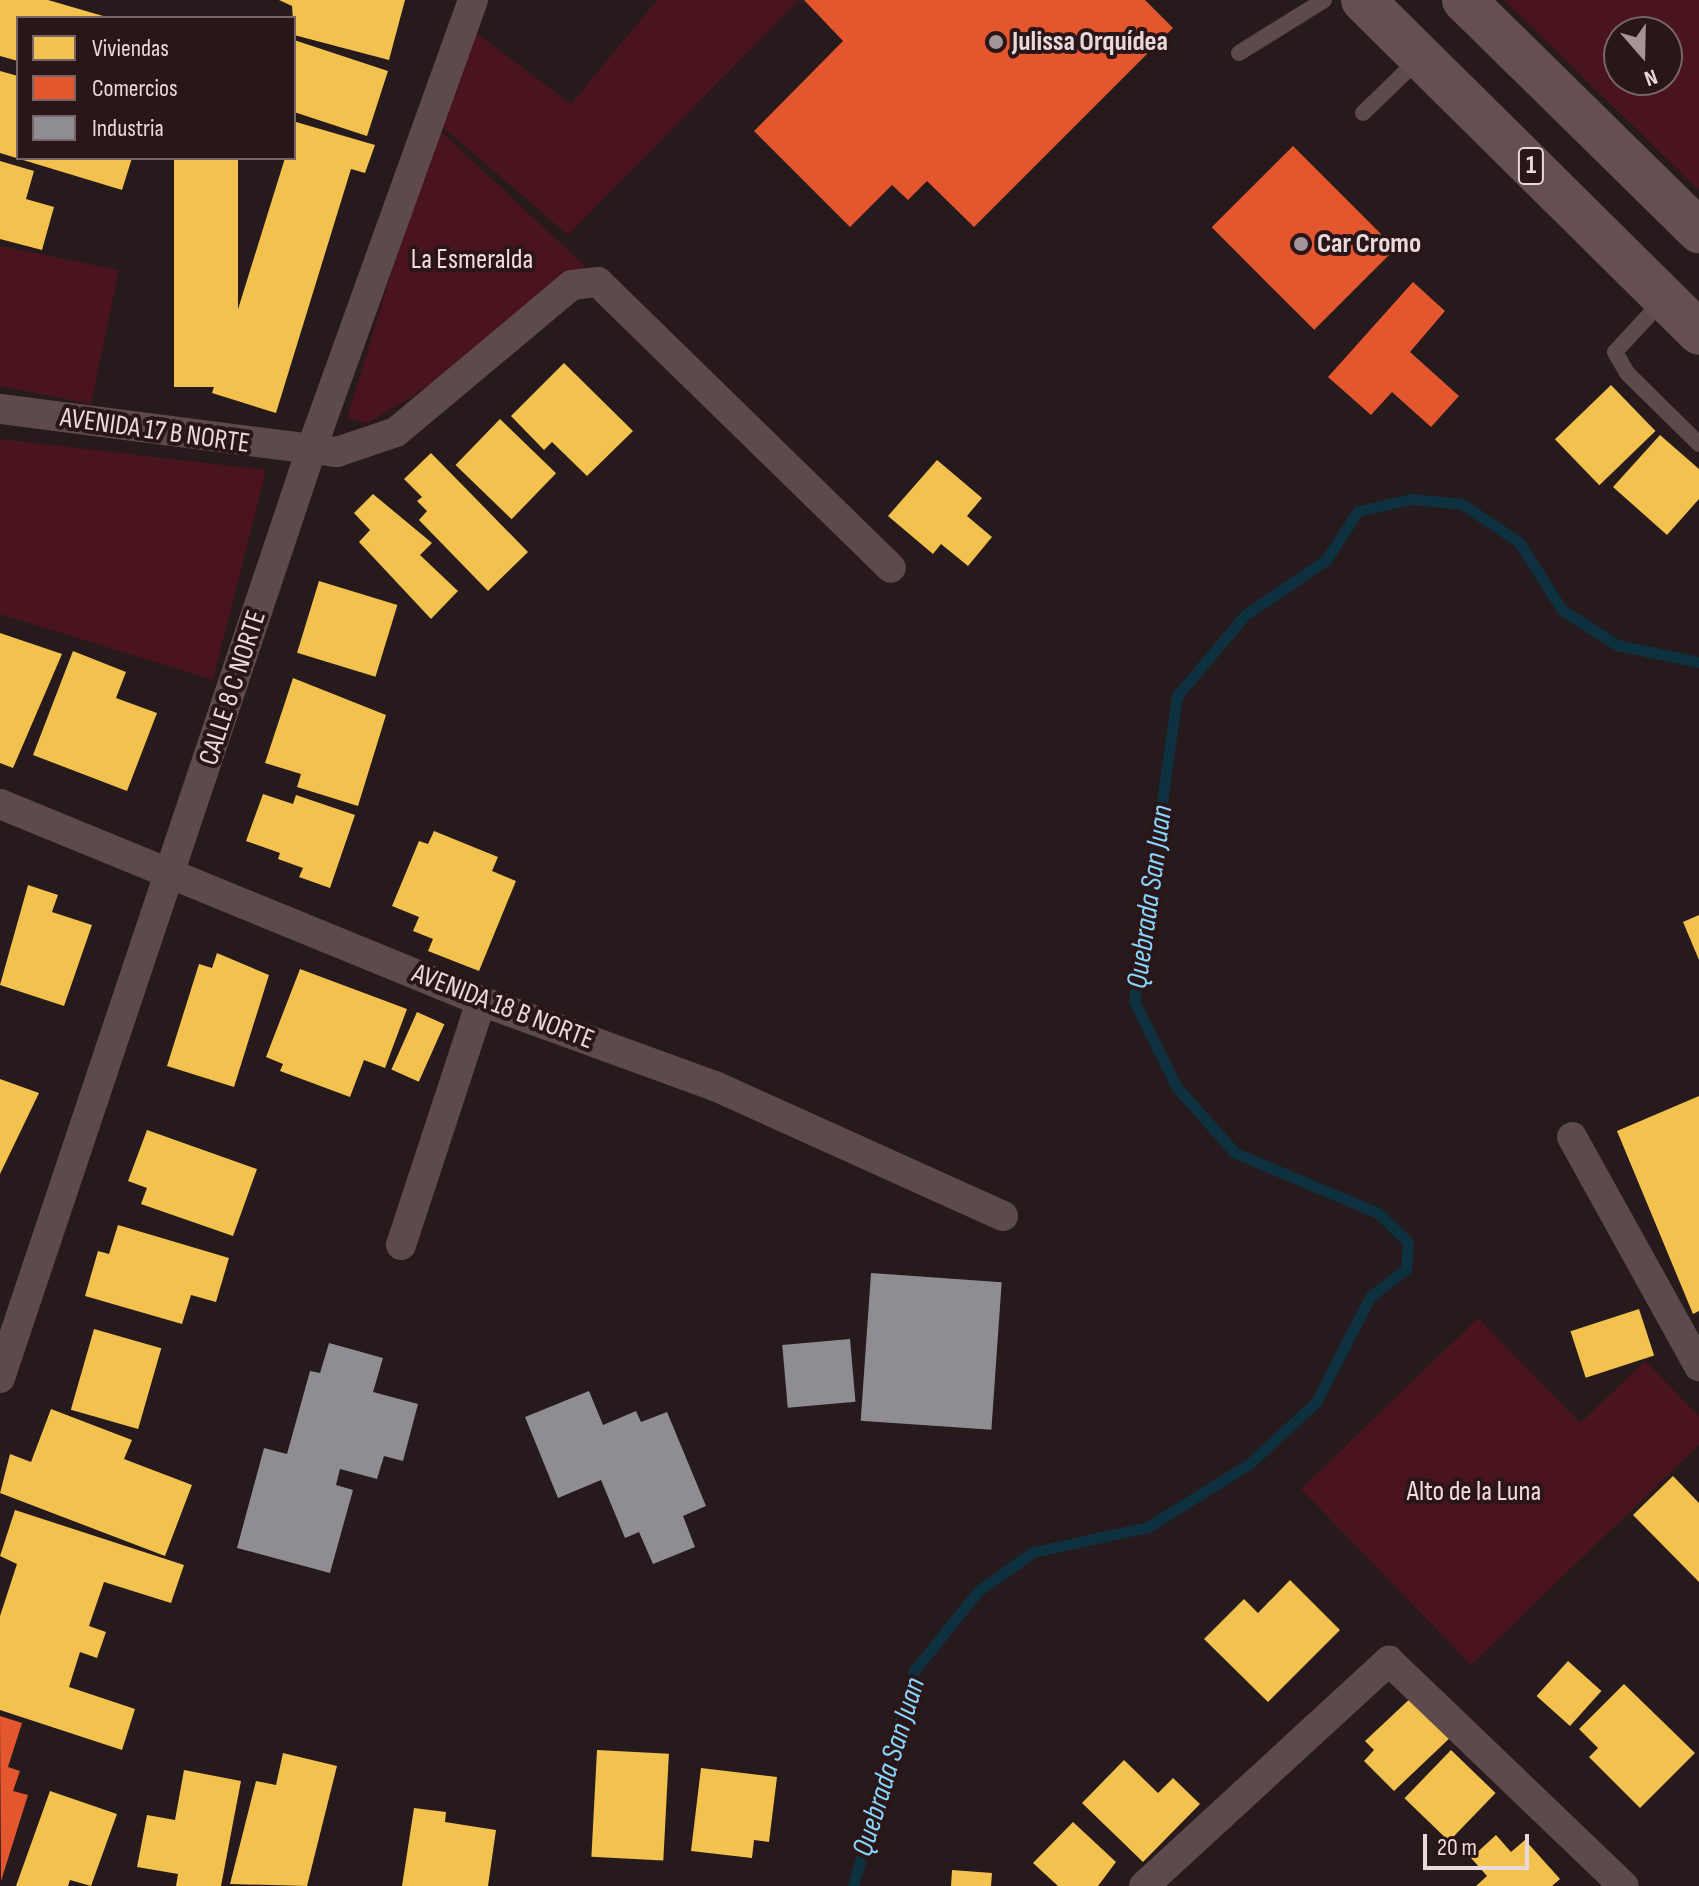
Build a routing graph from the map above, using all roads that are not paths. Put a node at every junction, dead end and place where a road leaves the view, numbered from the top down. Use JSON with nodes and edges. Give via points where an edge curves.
{"nodes":[{"id":1,"x":473,"y":0,"type":"edge"},
{"id":2,"x":1324,"y":0,"type":"edge"},
{"id":3,"x":1363,"y":0,"type":"edge"},
{"id":4,"x":1464,"y":0,"type":"edge"},
{"id":5,"x":1239,"y":53,"type":"dead end"},
{"id":6,"x":1421,"y":57,"type":"junction"},
{"id":7,"x":1363,"y":113,"type":"dead end"},
{"id":8,"x":1699,"y":231,"type":"edge"},
{"id":9,"x":1665,"y":299,"type":"junction"},
{"id":10,"x":1699,"y":333,"type":"edge"},
{"id":11,"x":0,"y":409,"type":"edge"},
{"id":12,"x":1699,"y":444,"type":"edge"},
{"id":13,"x":310,"y":453,"type":"junction"},
{"id":14,"x":891,"y":568,"type":"dead end"},
{"id":15,"x":0,"y":804,"type":"edge"},
{"id":16,"x":172,"y":875,"type":"junction"},
{"id":17,"x":481,"y":1001,"type":"junction"},
{"id":18,"x":1572,"y":1137,"type":"dead end"},
{"id":19,"x":1003,"y":1216,"type":"dead end"},
{"id":20,"x":401,"y":1245,"type":"dead end"},
{"id":21,"x":1699,"y":1366,"type":"edge"},
{"id":22,"x":0,"y":1378,"type":"edge"},
{"id":23,"x":1144,"y":1886,"type":"edge"},
{"id":24,"x":1624,"y":1886,"type":"edge"}],
"edges":[{"from":1,"to":13,"type":"street","name":"CALLE 8 C NORTE"},
{"from":2,"to":5,"type":"lane"},
{"from":3,"to":6,"type":"highway","number":"1"},
{"from":4,"to":8,"type":"highway"},
{"from":6,"to":7,"type":"lane"},
{"from":6,"to":9,"type":"highway","number":"1"},
{"from":9,"to":10,"type":"highway","number":"1"},
{"from":9,"to":12,"type":"lane","via":[[1615,352],[1627,373]]},
{"from":11,"to":13,"type":"street","name":"AVENIDA 17 B NORTE"},
{"from":13,"to":14,"type":"street","name":"AVENIDA 17 B NORTE","via":[[337,452],[396,432],[572,285],[598,282]]},
{"from":13,"to":16,"type":"street","name":"CALLE 8 C NORTE"},
{"from":15,"to":16,"type":"street","name":"AVENIDA 18 B NORTE"},
{"from":16,"to":17,"type":"street","name":"AVENIDA 18 B NORTE"},
{"from":16,"to":22,"type":"street","name":"CALLE 8 C NORTE"},
{"from":17,"to":19,"type":"street","name":"AVENIDA 18 B NORTE","via":[[715,1086]]},
{"from":17,"to":20,"type":"street"},
{"from":18,"to":21,"type":"street"},
{"from":23,"to":24,"type":"street","via":[[1389,1661]]}]}
